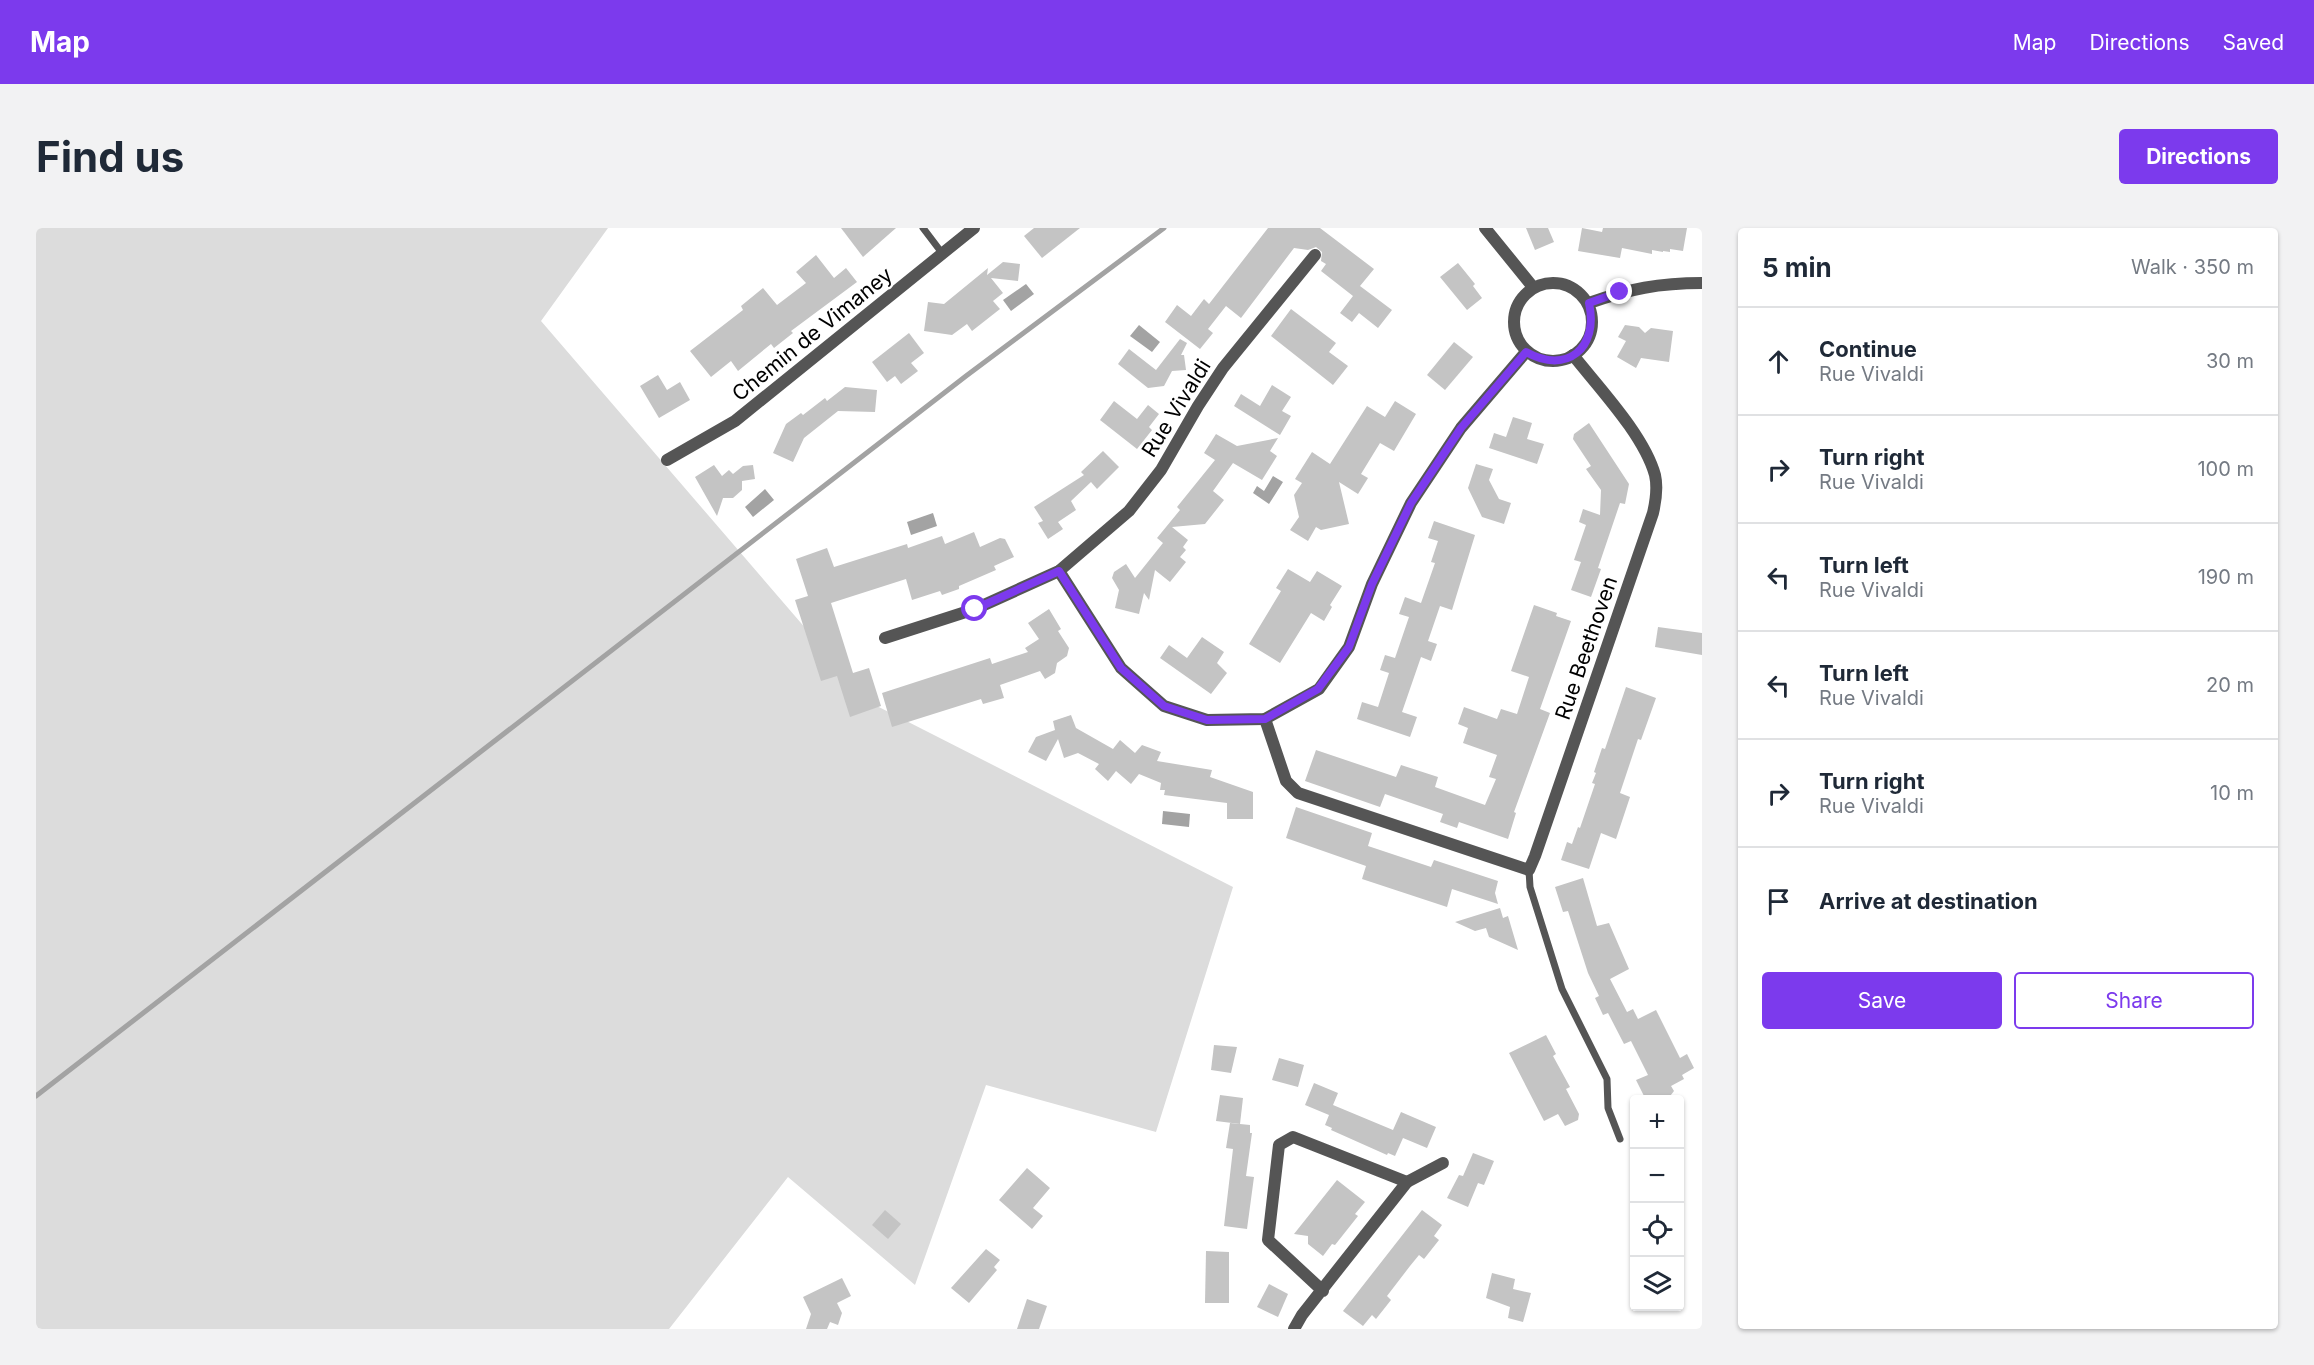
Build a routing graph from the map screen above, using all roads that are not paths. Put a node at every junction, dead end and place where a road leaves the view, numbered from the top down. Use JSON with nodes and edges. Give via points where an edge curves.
{"nodes":[{"id":1,"x":923,"y":228,"type":"edge"},
{"id":2,"x":975,"y":228,"type":"edge"},
{"id":3,"x":1485,"y":228,"type":"edge"},
{"id":4,"x":942,"y":253,"type":"junction"},
{"id":5,"x":1315,"y":255,"type":"dead end"},
{"id":6,"x":1702,"y":283,"type":"edge"},
{"id":7,"x":1533,"y":287,"type":"junction"},
{"id":8,"x":1589,"y":303,"type":"junction"},
{"id":9,"x":1526,"y":352,"type":"junction"},
{"id":10,"x":1573,"y":355,"type":"junction"},
{"id":11,"x":667,"y":460,"type":"dead end"},
{"id":12,"x":1059,"y":571,"type":"junction"},
{"id":13,"x":885,"y":638,"type":"dead end"},
{"id":14,"x":1265,"y":719,"type":"junction"},
{"id":15,"x":1528,"y":870,"type":"junction"},
{"id":16,"x":1620,"y":1139,"type":"dead end"},
{"id":17,"x":1443,"y":1163,"type":"dead end"},
{"id":18,"x":1407,"y":1182,"type":"junction"},
{"id":19,"x":1323,"y":1291,"type":"junction"},
{"id":20,"x":1294,"y":1329,"type":"edge"}],
"edges":[{"from":1,"to":4,"type":"lane"},
{"from":2,"to":4,"type":"street","name":"Chemin de Vimaney"},
{"from":3,"to":7,"type":"street"},
{"from":4,"to":11,"type":"street","name":"Chemin de Vimaney","via":[[735,422]]},
{"from":5,"to":12,"type":"street","name":"Rue Vivaldi","via":[[1223,368],[1161,470],[1129,511]]},
{"from":6,"to":8,"type":"street","via":[[1656,284]]},
{"from":7,"to":8,"type":"street","via":[[1545,283],[1570,286]]},
{"from":7,"to":9,"type":"street","via":[[1522,296],[1513,320],[1515,334]]},
{"from":8,"to":10,"type":"street","via":[[1592,316],[1588,339]]},
{"from":9,"to":10,"type":"street","via":[[1551,362]]},
{"from":9,"to":14,"type":"street","via":[[1461,428],[1411,503],[1372,584],[1349,647],[1318,689]]},
{"from":10,"to":15,"type":"street","name":"Rue Beethoven","via":[[1648,456],[1657,496]]},
{"from":12,"to":13,"type":"street","name":"Rue Vivaldi","via":[[975,609]]},
{"from":12,"to":14,"type":"street","via":[[1121,668],[1164,706],[1207,720]]},
{"from":14,"to":15,"type":"street","via":[[1286,781],[1298,793]]},
{"from":15,"to":16,"type":"lane","via":[[1562,988],[1607,1079],[1608,1108]]},
{"from":17,"to":18,"type":"street"},
{"from":18,"to":19,"type":"street"},
{"from":18,"to":19,"type":"street","via":[[1293,1137],[1279,1145],[1268,1240]]},
{"from":19,"to":20,"type":"street"}]}
